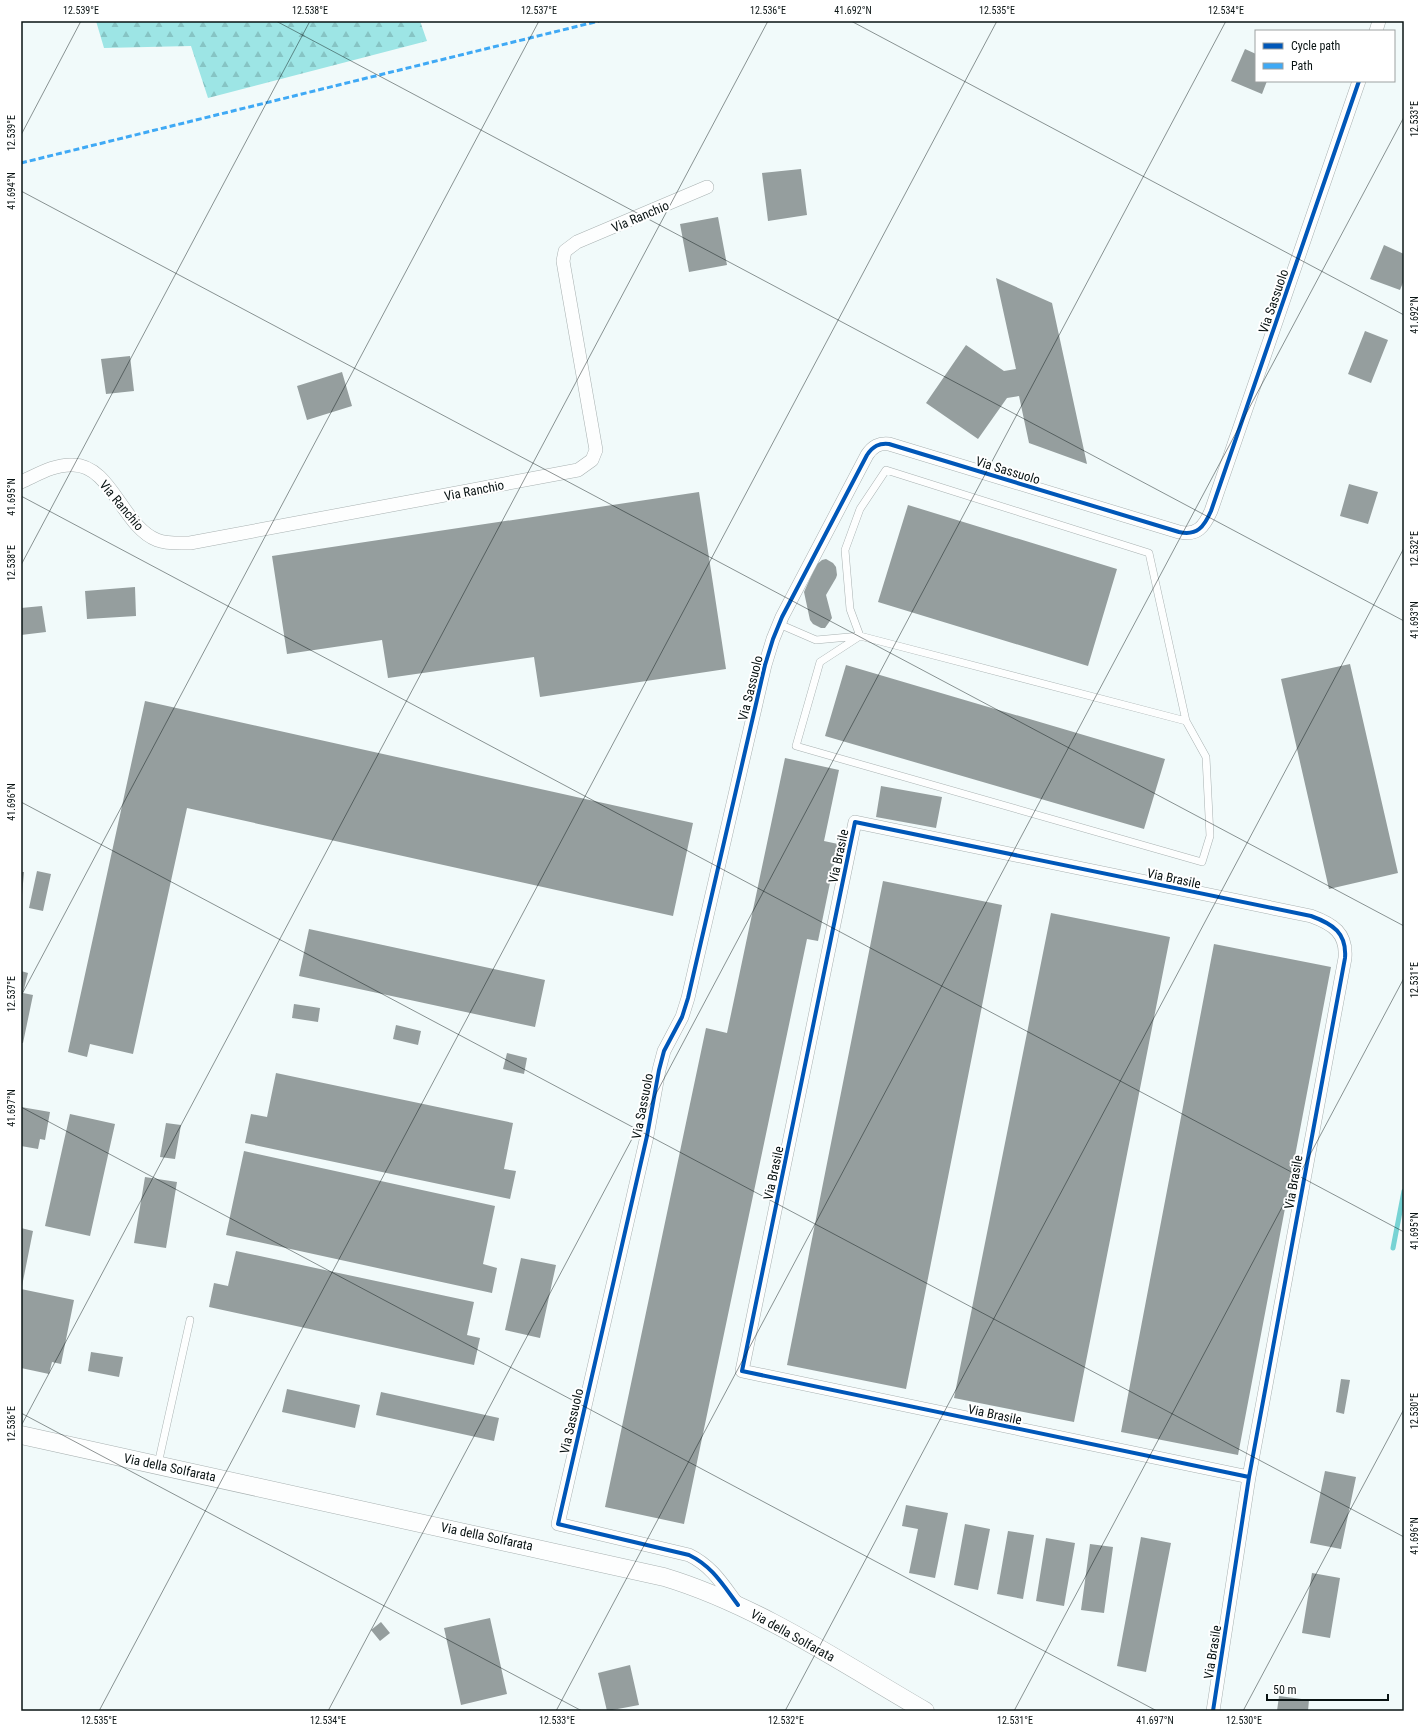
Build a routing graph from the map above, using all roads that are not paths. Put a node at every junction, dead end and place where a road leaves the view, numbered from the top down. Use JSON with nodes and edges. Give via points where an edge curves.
{"nodes":[{"id":1,"x":1359,"y":82,"type":"edge"},
{"id":2,"x":707,"y":187,"type":"dead end"},
{"id":3,"x":21,"y":482,"type":"edge"},
{"id":4,"x":779,"y":624,"type":"junction"},
{"id":5,"x":860,"y":636,"type":"junction"},
{"id":6,"x":1186,"y":721,"type":"junction"},
{"id":7,"x":190,"y":1320,"type":"dead end"},
{"id":8,"x":21,"y":1435,"type":"edge"},
{"id":9,"x":158,"y":1465,"type":"junction"},
{"id":10,"x":1249,"y":1477,"type":"junction"},
{"id":11,"x":738,"y":1604,"type":"junction"},
{"id":12,"x":925,"y":1711,"type":"edge"},
{"id":13,"x":1213,"y":1711,"type":"edge"}],
"edges":[{"from":1,"to":4,"type":"street","name":"Via Sassuolo","via":[[1212,511],[1198,530],[1189,534],[1179,532],[889,444],[880,444],[872,447],[867,455]]},
{"from":2,"to":3,"type":"street","name":"Via Ranchio","via":[[576,242],[564,251],[563,261],[596,450],[592,460],[578,470],[177,544],[156,540],[143,531],[100,478],[87,468],[58,466]]},
{"from":4,"to":5,"type":"lane","via":[[816,640]]},
{"from":4,"to":11,"type":"street","name":"Via Sassuolo","via":[[765,665],[688,998],[682,1017],[664,1051],[659,1070],[645,1144],[558,1524],[689,1555],[708,1567]]},
{"from":5,"to":6,"type":"lane"},
{"from":5,"to":6,"type":"lane","via":[[850,609],[846,550],[860,509],[886,470],[1149,553]]},
{"from":5,"to":6,"type":"lane","via":[[820,662],[796,746],[1202,862],[1210,836],[1206,756]]},
{"from":7,"to":9,"type":"lane"},
{"from":8,"to":9,"type":"main road","name":"Via della Solfarata"},
{"from":9,"to":11,"type":"main road","name":"Via della Solfarata","via":[[664,1576]]},
{"from":10,"to":10,"type":"street","name":"Via Brasile","via":[[1345,958],[1345,946],[1341,935],[1329,924],[1311,916],[855,822],[742,1371]]},
{"from":10,"to":13,"type":"street","name":"Via Brasile"},
{"from":11,"to":12,"type":"main road","name":"Via della Solfarata"}]}
